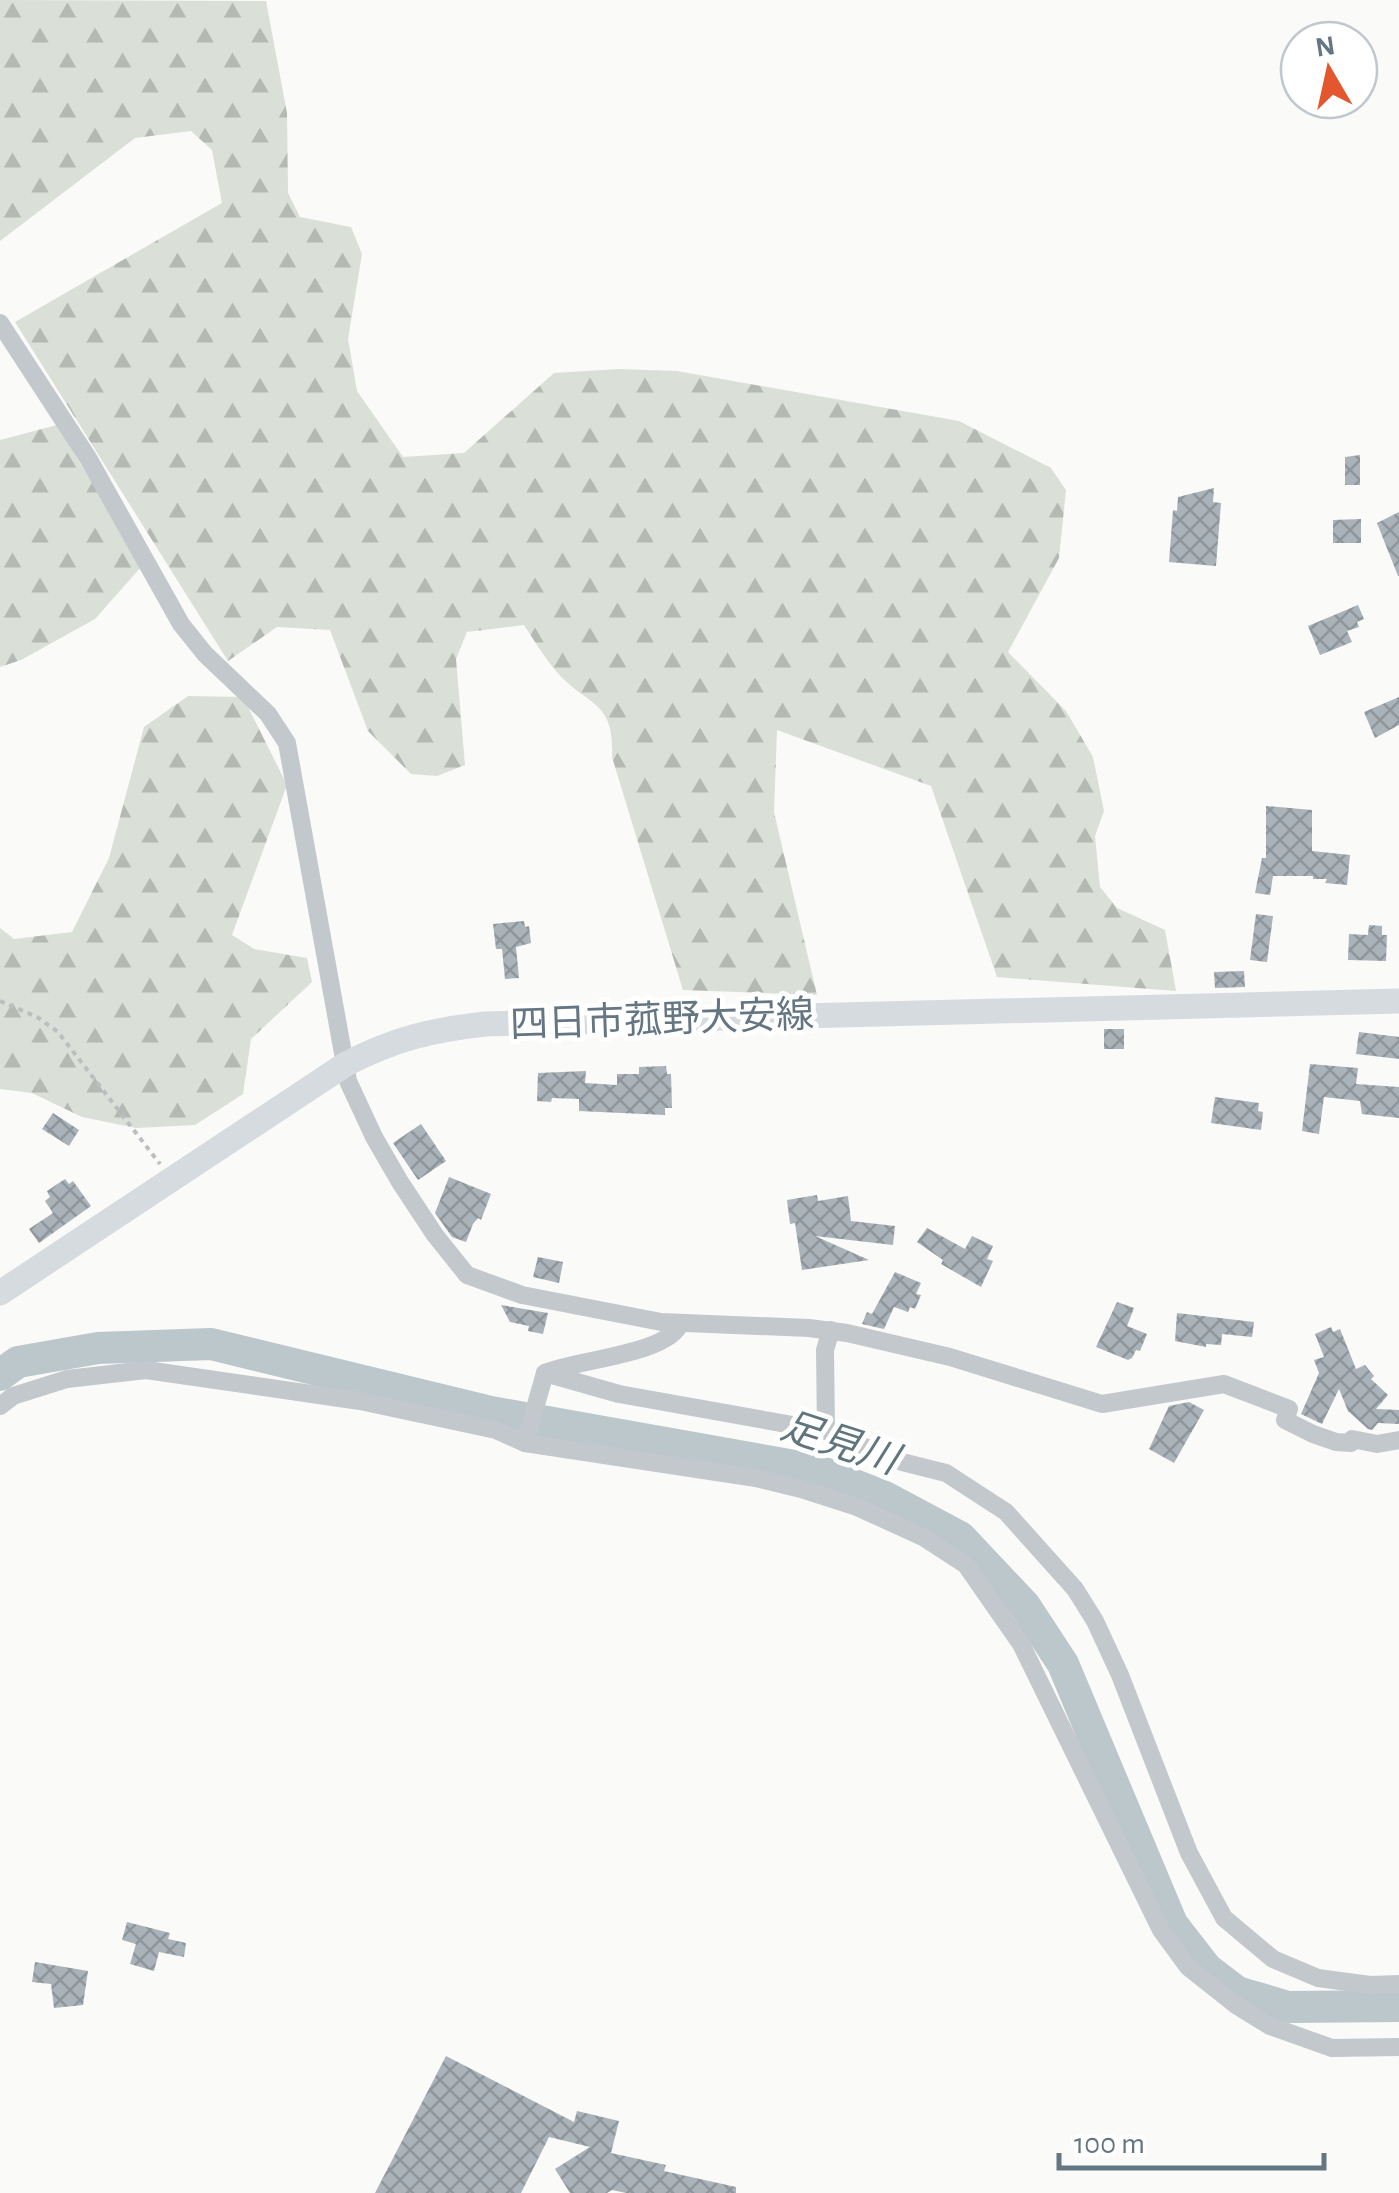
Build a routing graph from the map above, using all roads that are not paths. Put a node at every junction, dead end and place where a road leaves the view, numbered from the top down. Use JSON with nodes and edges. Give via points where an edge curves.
{"nodes":[{"id":1,"x":0,"y":324,"type":"edge"},
{"id":2,"x":1399,"y":1000,"type":"edge"},
{"id":3,"x":346,"y":1064,"type":"junction"},
{"id":4,"x":0,"y":1293,"type":"edge"},
{"id":5,"x":680,"y":1324,"type":"junction"},
{"id":6,"x":831,"y":1330,"type":"junction"},
{"id":7,"x":545,"y":1373,"type":"junction"},
{"id":8,"x":0,"y":1406,"type":"edge"},
{"id":9,"x":826,"y":1431,"type":"junction"},
{"id":10,"x":1399,"y":1440,"type":"edge"},
{"id":11,"x":525,"y":1444,"type":"junction"},
{"id":12,"x":1399,"y":1984,"type":"edge"},
{"id":13,"x":1399,"y":2047,"type":"edge"}],
"edges":[{"from":1,"to":3,"type":"street","via":[[88,458],[181,624],[268,714],[287,743]]},
{"from":2,"to":3,"type":"main road","name":"四日市菰野大安線","via":[[485,1024],[386,1043]]},
{"from":3,"to":4,"type":"main road","name":"四日市菰野大安線"},
{"from":3,"to":5,"type":"street","via":[[374,1137],[467,1275],[542,1300]]},
{"from":5,"to":6,"type":"street"},
{"from":5,"to":7,"type":"street","via":[[665,1339]]},
{"from":6,"to":9,"type":"street","via":[[825,1350]]},
{"from":6,"to":10,"type":"street","via":[[950,1357],[1102,1404],[1224,1384],[1289,1409],[1285,1420],[1336,1442]]},
{"from":7,"to":9,"type":"street","via":[[619,1394]]},
{"from":7,"to":11,"type":"street"},
{"from":8,"to":11,"type":"street","via":[[67,1378],[146,1370],[360,1401],[496,1430]]},
{"from":9,"to":12,"type":"street","via":[[946,1473],[1006,1512],[1075,1589],[1120,1675],[1189,1853],[1224,1918],[1274,1959],[1318,1978]]},
{"from":11,"to":13,"type":"street","via":[[801,1489],[857,1507],[966,1565],[1021,1644],[1161,1930],[1188,1967],[1270,2026],[1332,2048]]}]}
